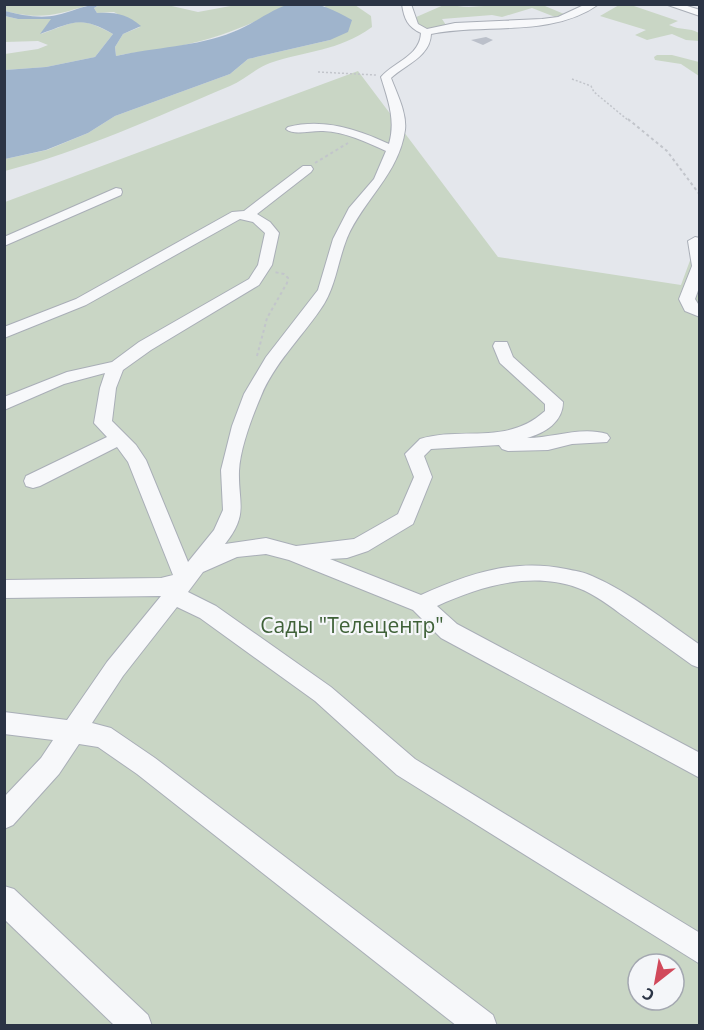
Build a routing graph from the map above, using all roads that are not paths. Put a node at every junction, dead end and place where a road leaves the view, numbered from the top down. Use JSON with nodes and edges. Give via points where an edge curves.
{"nodes":[{"id":1,"x":406,"y":4,"type":"edge"},
{"id":2,"x":595,"y":4,"type":"edge"},
{"id":3,"x":669,"y":4,"type":"edge"},
{"id":4,"x":699,"y":13,"type":"edge"},
{"id":5,"x":426,"y":32,"type":"junction"},
{"id":6,"x":292,"y":129,"type":"dead end"},
{"id":7,"x":393,"y":150,"type":"junction"},
{"id":8,"x":308,"y":169,"type":"road end"},
{"id":9,"x":116,"y":192,"type":"dead end"},
{"id":10,"x":249,"y":214,"type":"junction"},
{"id":11,"x":695,"y":241,"type":"dead end"},
{"id":12,"x":4,"y":242,"type":"edge"},
{"id":13,"x":699,"y":256,"type":"edge"},
{"id":14,"x":699,"y":313,"type":"edge"},
{"id":15,"x":4,"y":333,"type":"edge"},
{"id":16,"x":501,"y":346,"type":"dead end"},
{"id":17,"x":116,"y":367,"type":"junction"},
{"id":18,"x":4,"y":405,"type":"edge"},
{"id":19,"x":601,"y":438,"type":"dead end"},
{"id":20,"x":118,"y":439,"type":"junction"},
{"id":21,"x":486,"y":441,"type":"junction"},
{"id":22,"x":33,"y":481,"type":"dead end"},
{"id":23,"x":293,"y":553,"type":"junction"},
{"id":24,"x":184,"y":581,"type":"junction"},
{"id":25,"x":4,"y":589,"type":"edge"},
{"id":26,"x":421,"y":604,"type":"junction"},
{"id":27,"x":699,"y":658,"type":"edge"},
{"id":28,"x":4,"y":723,"type":"edge"},
{"id":29,"x":71,"y":733,"type":"junction"},
{"id":30,"x":699,"y":766,"type":"edge"},
{"id":31,"x":4,"y":816,"type":"edge"},
{"id":32,"x":4,"y":899,"type":"edge"},
{"id":33,"x":699,"y":950,"type":"edge"},
{"id":34,"x":137,"y":1026,"type":"edge"},
{"id":35,"x":482,"y":1026,"type":"edge"}],
"edges":[{"from":1,"to":5,"type":"street","via":[[414,26]]},
{"from":2,"to":5,"type":"street","via":[[542,22],[455,26]]},
{"from":3,"to":4,"type":"street"},
{"from":5,"to":7,"type":"street","via":[[420,52],[386,76],[398,115],[399,130]]},
{"from":6,"to":7,"type":"street","via":[[325,126],[354,131]]},
{"from":7,"to":24,"type":"street","via":[[380,180],[356,208],[340,239],[325,290],[272,361],[253,394],[230,470],[233,510],[222,534]]},
{"from":8,"to":10,"type":"street"},
{"from":9,"to":12,"type":"street"},
{"from":10,"to":15,"type":"street","via":[[237,215],[81,302]]},
{"from":10,"to":17,"type":"street","via":[[272,233],[264,271],[254,282]]},
{"from":11,"to":13,"type":"street"},
{"from":13,"to":14,"type":"street","via":[[687,299],[690,308]]},
{"from":16,"to":21,"type":"street","via":[[506,359],[554,402],[555,413],[544,425],[513,438]]},
{"from":17,"to":18,"type":"street","via":[[97,368],[60,379]]},
{"from":17,"to":20,"type":"street","via":[[108,388],[103,423]]},
{"from":19,"to":21,"type":"street","via":[[572,438],[548,444]]},
{"from":20,"to":22,"type":"street"},
{"from":20,"to":24,"type":"street","via":[[137,460]]},
{"from":21,"to":23,"type":"street","via":[[426,442],[414,454],[423,477],[406,519],[347,550]]},
{"from":23,"to":24,"type":"street","via":[[266,546],[234,549]]},
{"from":23,"to":26,"type":"street"},
{"from":24,"to":25,"type":"street","via":[[160,587]]},
{"from":24,"to":29,"type":"street"},
{"from":24,"to":33,"type":"street","via":[[208,612],[322,694],[406,767]]},
{"from":26,"to":27,"type":"street","via":[[498,575],[541,572],[584,580]]},
{"from":26,"to":30,"type":"street","via":[[449,631]]},
{"from":28,"to":29,"type":"street"},
{"from":29,"to":31,"type":"street","via":[[50,766]]},
{"from":29,"to":35,"type":"street","via":[[103,736],[146,766]]},
{"from":32,"to":34,"type":"street"}]}
